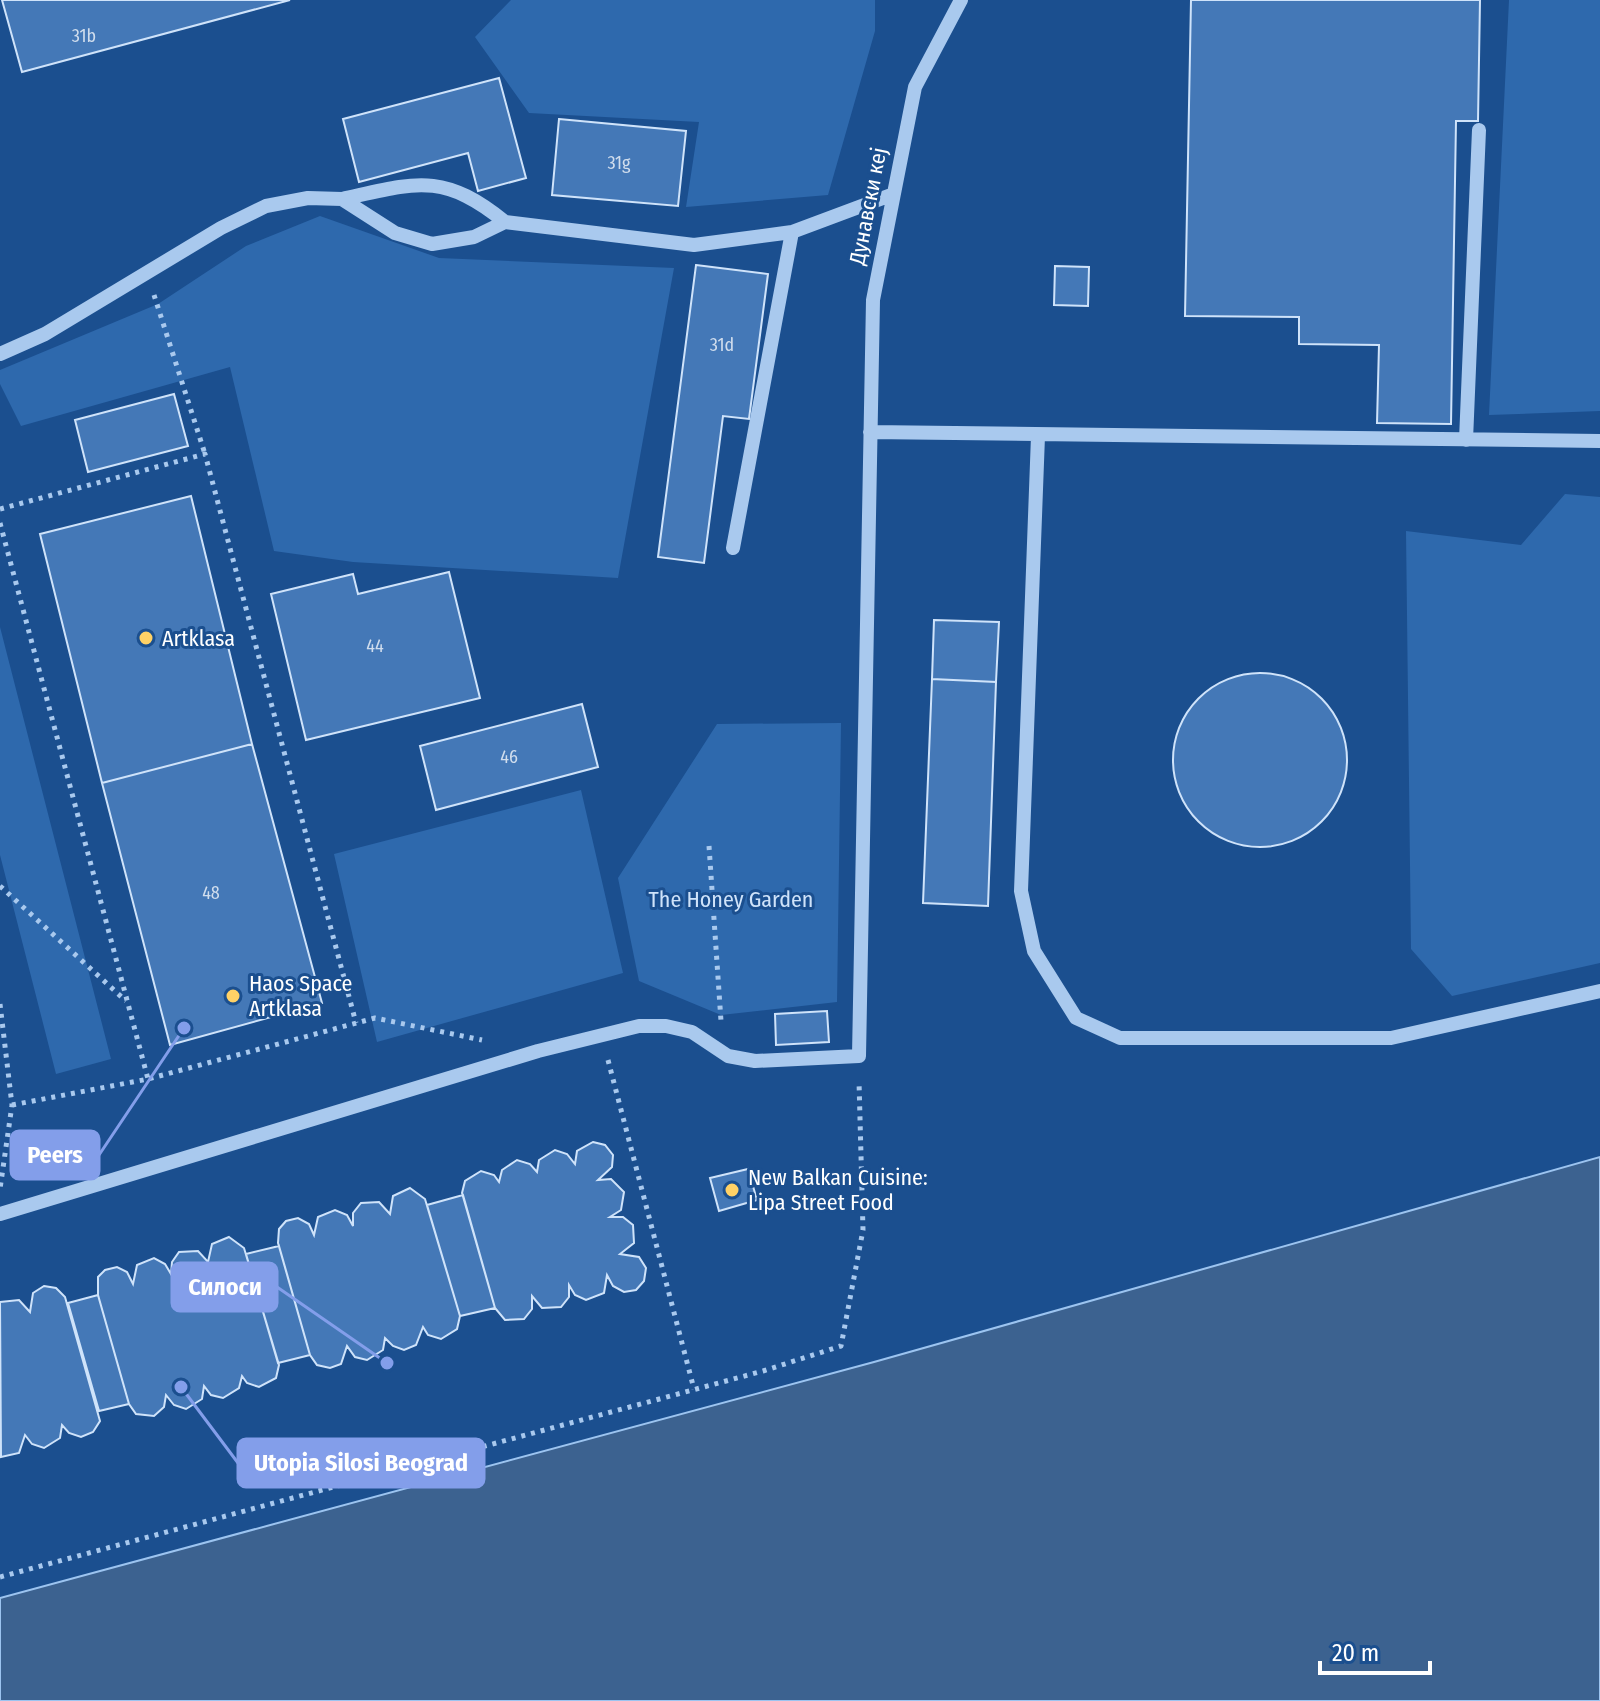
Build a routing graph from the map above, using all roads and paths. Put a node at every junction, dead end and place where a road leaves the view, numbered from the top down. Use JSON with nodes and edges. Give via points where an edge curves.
{"nodes":[{"id":1,"x":961,"y":0,"type":"edge"},
{"id":2,"x":1479,"y":130,"type":"dead end"},
{"id":3,"x":891,"y":195,"type":"junction"},
{"id":4,"x":342,"y":199,"type":"junction"},
{"id":5,"x":505,"y":222,"type":"junction"},
{"id":6,"x":792,"y":232,"type":"junction"},
{"id":7,"x":147,"y":274,"type":"junction"},
{"id":8,"x":0,"y":354,"type":"edge"},
{"id":9,"x":870,"y":432,"type":"junction"},
{"id":10,"x":1038,"y":436,"type":"junction"},
{"id":11,"x":1466,"y":440,"type":"junction"},
{"id":12,"x":1600,"y":441,"type":"edge"},
{"id":13,"x":205,"y":454,"type":"junction"},
{"id":14,"x":0,"y":509,"type":"edge"},
{"id":15,"x":0,"y":523,"type":"edge"},
{"id":16,"x":733,"y":548,"type":"dead end"},
{"id":17,"x":709,"y":846,"type":"dead end"},
{"id":18,"x":0,"y":886,"type":"edge"},
{"id":19,"x":1600,"y":991,"type":"edge"},
{"id":20,"x":128,"y":1003,"type":"junction"},
{"id":21,"x":0,"y":1004,"type":"edge"},
{"id":22,"x":356,"y":1023,"type":"junction"},
{"id":23,"x":602,"y":1036,"type":"junction"},
{"id":24,"x":494,"y":1042,"type":"dead end"},
{"id":25,"x":725,"y":1054,"type":"junction"},
{"id":26,"x":859,"y":1056,"type":"junction"},
{"id":27,"x":148,"y":1079,"type":"junction"},
{"id":28,"x":12,"y":1105,"type":"junction"},
{"id":29,"x":0,"y":1189,"type":"edge"},
{"id":30,"x":0,"y":1214,"type":"edge"},
{"id":31,"x":694,"y":1389,"type":"junction"},
{"id":32,"x":0,"y":1577,"type":"edge"}],
"edges":[{"from":1,"to":3,"type":"street","name":"Дунавски кеј","via":[[915,87]]},
{"from":2,"to":11,"type":"street"},
{"from":3,"to":6,"type":"street"},
{"from":3,"to":9,"type":"street","name":"Дунавски кеј","via":[[873,300]]},
{"from":4,"to":5,"type":"street","via":[[408,185],[444,185],[478,200]]},
{"from":4,"to":5,"type":"street","via":[[395,233],[432,244],[474,237]]},
{"from":4,"to":7,"type":"street","via":[[308,198],[266,206]]},
{"from":5,"to":6,"type":"street","via":[[694,245]]},
{"from":6,"to":16,"type":"street"},
{"from":7,"to":8,"type":"street"},
{"from":7,"to":13,"type":"path"},
{"from":9,"to":10,"type":"street"},
{"from":9,"to":26,"type":"street","name":"Дунавски кеј"},
{"from":10,"to":11,"type":"street"},
{"from":10,"to":19,"type":"street","via":[[1021,891],[1034,951],[1076,1018],[1120,1038],[1391,1038]]},
{"from":11,"to":12,"type":"street"},
{"from":13,"to":14,"type":"path"},
{"from":13,"to":22,"type":"path"},
{"from":15,"to":20,"type":"path"},
{"from":17,"to":25,"type":"path"},
{"from":18,"to":20,"type":"path"},
{"from":20,"to":27,"type":"path"},
{"from":21,"to":28,"type":"path"},
{"from":22,"to":24,"type":"path","via":[[375,1018]]},
{"from":22,"to":27,"type":"path"},
{"from":23,"to":25,"type":"street","via":[[639,1026],[666,1026],[692,1032]]},
{"from":23,"to":30,"type":"street"},
{"from":23,"to":31,"type":"path"},
{"from":25,"to":26,"type":"street","via":[[755,1061]]},
{"from":26,"to":31,"type":"path","via":[[863,1230],[841,1346]]},
{"from":27,"to":28,"type":"path"},
{"from":28,"to":29,"type":"path"},
{"from":31,"to":32,"type":"path"}]}
